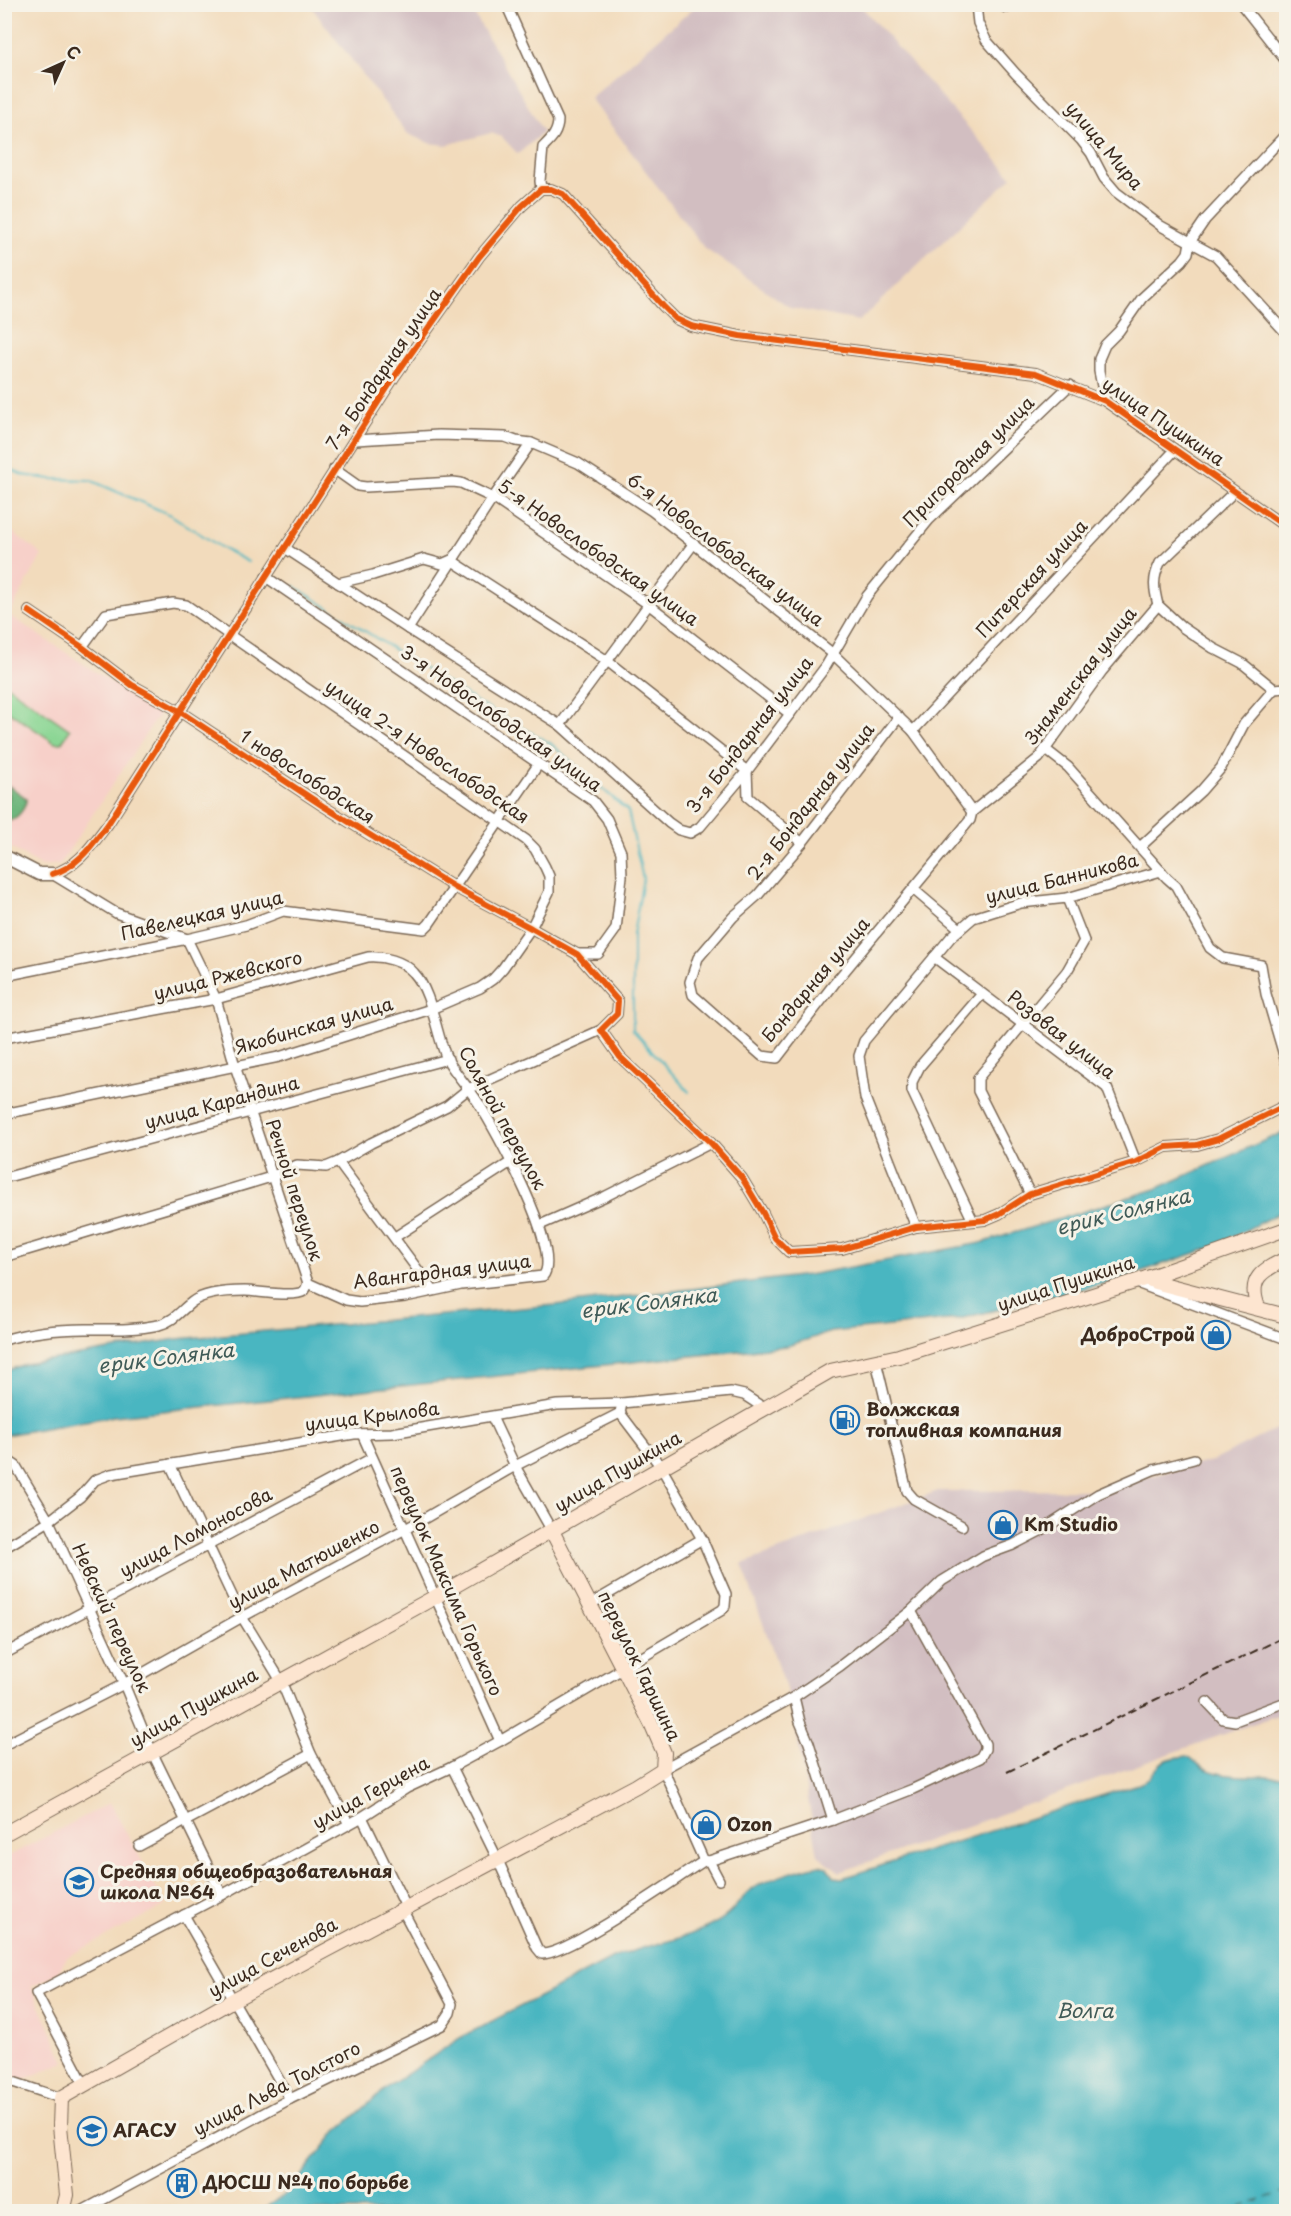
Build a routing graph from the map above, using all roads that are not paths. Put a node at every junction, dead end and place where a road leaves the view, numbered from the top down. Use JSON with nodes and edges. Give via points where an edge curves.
{"nodes":[{"id":1,"x":506,"y":4,"type":"edge"},
{"id":2,"x":998,"y":4,"type":"edge"},
{"id":3,"x":1019,"y":4,"type":"edge"},
{"id":4,"x":1241,"y":4,"type":"edge"},
{"id":5,"x":976,"y":5,"type":"edge"},
{"id":6,"x":1287,"y":61,"type":"edge"},
{"id":7,"x":1287,"y":134,"type":"edge"},
{"id":8,"x":541,"y":189,"type":"junction"},
{"id":9,"x":1190,"y":242,"type":"junction"},
{"id":10,"x":1287,"y":333,"type":"edge"},
{"id":11,"x":1070,"y":385,"type":"junction"},
{"id":12,"x":1105,"y":401,"type":"junction"},
{"id":13,"x":356,"y":440,"type":"junction"},
{"id":14,"x":531,"y":443,"type":"junction"},
{"id":15,"x":1175,"y":450,"type":"junction"},
{"id":16,"x":334,"y":469,"type":"junction"},
{"id":17,"x":1234,"y":492,"type":"junction"},
{"id":18,"x":493,"y":498,"type":"junction"},
{"id":19,"x":1287,"y":527,"type":"edge"},
{"id":20,"x":694,"y":543,"type":"junction"},
{"id":21,"x":285,"y":548,"type":"junction"},
{"id":22,"x":451,"y":560,"type":"junction"},
{"id":23,"x":266,"y":577,"type":"junction"},
{"id":24,"x":338,"y":583,"type":"junction"},
{"id":25,"x":648,"y":604,"type":"junction"},
{"id":26,"x":1158,"y":605,"type":"junction"},
{"id":27,"x":29,"y":611,"type":"dead end"},
{"id":28,"x":408,"y":629,"type":"junction"},
{"id":29,"x":227,"y":636,"type":"junction"},
{"id":30,"x":82,"y":647,"type":"junction"},
{"id":31,"x":832,"y":653,"type":"junction"},
{"id":32,"x":606,"y":660,"type":"junction"},
{"id":33,"x":1287,"y":688,"type":"edge"},
{"id":34,"x":1274,"y":689,"type":"junction"},
{"id":35,"x":179,"y":711,"type":"junction"},
{"id":36,"x":790,"y":714,"type":"junction"},
{"id":37,"x":899,"y":717,"type":"junction"},
{"id":38,"x":560,"y":724,"type":"junction"},
{"id":39,"x":913,"y":731,"type":"junction"},
{"id":40,"x":1045,"y":749,"type":"junction"},
{"id":41,"x":538,"y":765,"type":"junction"},
{"id":42,"x":747,"y":771,"type":"junction"},
{"id":43,"x":972,"y":812,"type":"junction"},
{"id":44,"x":500,"y":822,"type":"junction"},
{"id":45,"x":690,"y":833,"type":"joint"},
{"id":46,"x":802,"y":843,"type":"junction"},
{"id":47,"x":1140,"y":847,"type":"junction"},
{"id":48,"x":4,"y":856,"type":"edge"},
{"id":49,"x":1161,"y":871,"type":"junction"},
{"id":50,"x":52,"y":874,"type":"junction"},
{"id":51,"x":454,"y":888,"type":"junction"},
{"id":52,"x":913,"y":889,"type":"junction"},
{"id":53,"x":1067,"y":898,"type":"junction"},
{"id":54,"x":531,"y":928,"type":"junction"},
{"id":55,"x":960,"y":929,"type":"junction"},
{"id":56,"x":187,"y":939,"type":"junction"},
{"id":57,"x":577,"y":954,"type":"junction"},
{"id":58,"x":934,"y":957,"type":"junction"},
{"id":59,"x":698,"y":958,"type":"joint"},
{"id":60,"x":4,"y":976,"type":"edge"},
{"id":61,"x":982,"y":994,"type":"junction"},
{"id":62,"x":216,"y":999,"type":"junction"},
{"id":63,"x":430,"y":1009,"type":"junction"},
{"id":64,"x":1023,"y":1024,"type":"junction"},
{"id":65,"x":601,"y":1030,"type":"junction"},
{"id":66,"x":4,"y":1038,"type":"edge"},
{"id":67,"x":448,"y":1059,"type":"junction"},
{"id":68,"x":1287,"y":1062,"type":"edge"},
{"id":69,"x":235,"y":1066,"type":"junction"},
{"id":70,"x":468,"y":1089,"type":"junction"},
{"id":71,"x":1287,"y":1105,"type":"edge"},
{"id":72,"x":252,"y":1113,"type":"junction"},
{"id":73,"x":4,"y":1114,"type":"edge"},
{"id":74,"x":711,"y":1143,"type":"junction"},
{"id":75,"x":338,"y":1162,"type":"junction"},
{"id":76,"x":511,"y":1162,"type":"junction"},
{"id":77,"x":1136,"y":1162,"type":"junction"},
{"id":78,"x":271,"y":1176,"type":"junction"},
{"id":79,"x":4,"y":1178,"type":"edge"},
{"id":80,"x":1030,"y":1194,"type":"junction"},
{"id":81,"x":973,"y":1221,"type":"junction"},
{"id":82,"x":540,"y":1225,"type":"junction"},
{"id":83,"x":916,"y":1227,"type":"junction"},
{"id":84,"x":1287,"y":1229,"type":"edge"},
{"id":85,"x":395,"y":1237,"type":"junction"},
{"id":86,"x":4,"y":1257,"type":"edge"},
{"id":87,"x":1287,"y":1259,"type":"edge"},
{"id":88,"x":543,"y":1276,"type":"joint"},
{"id":89,"x":1140,"y":1280,"type":"junction"},
{"id":90,"x":308,"y":1283,"type":"junction"},
{"id":91,"x":432,"y":1289,"type":"junction"},
{"id":92,"x":1258,"y":1307,"type":"junction"},
{"id":93,"x":1287,"y":1316,"type":"edge"},
{"id":94,"x":1287,"y":1339,"type":"edge"},
{"id":95,"x":4,"y":1340,"type":"edge"},
{"id":96,"x":876,"y":1361,"type":"junction"},
{"id":97,"x":621,"y":1408,"type":"junction"},
{"id":98,"x":764,"y":1408,"type":"junction"},
{"id":99,"x":492,"y":1417,"type":"junction"},
{"id":100,"x":362,"y":1434,"type":"junction"},
{"id":101,"x":5,"y":1458,"type":"edge"},
{"id":102,"x":372,"y":1458,"type":"junction"},
{"id":103,"x":1194,"y":1460,"type":"dead end"},
{"id":104,"x":170,"y":1464,"type":"junction"},
{"id":105,"x":515,"y":1466,"type":"junction"},
{"id":106,"x":661,"y":1467,"type":"junction"},
{"id":107,"x":49,"y":1521,"type":"junction"},
{"id":108,"x":962,"y":1526,"type":"dead end"},
{"id":109,"x":404,"y":1530,"type":"junction"},
{"id":110,"x":552,"y":1531,"type":"junction"},
{"id":111,"x":702,"y":1539,"type":"junction"},
{"id":112,"x":208,"y":1545,"type":"junction"},
{"id":113,"x":4,"y":1548,"type":"edge"},
{"id":114,"x":435,"y":1597,"type":"junction"},
{"id":115,"x":589,"y":1605,"type":"junction"},
{"id":116,"x":88,"y":1609,"type":"junction"},
{"id":117,"x":911,"y":1611,"type":"junction"},
{"id":118,"x":242,"y":1617,"type":"junction"},
{"id":119,"x":4,"y":1654,"type":"edge"},
{"id":120,"x":622,"y":1671,"type":"junction"},
{"id":121,"x":281,"y":1681,"type":"junction"},
{"id":122,"x":124,"y":1684,"type":"junction"},
{"id":123,"x":794,"y":1697,"type":"junction"},
{"id":124,"x":1207,"y":1702,"type":"dead end"},
{"id":125,"x":1287,"y":1702,"type":"edge"},
{"id":126,"x":500,"y":1741,"type":"junction"},
{"id":127,"x":4,"y":1745,"type":"edge"},
{"id":128,"x":152,"y":1752,"type":"junction"},
{"id":129,"x":311,"y":1754,"type":"junction"},
{"id":130,"x":452,"y":1767,"type":"junction"},
{"id":131,"x":663,"y":1769,"type":"junction"},
{"id":132,"x":362,"y":1817,"type":"junction"},
{"id":133,"x":833,"y":1820,"type":"junction"},
{"id":134,"x":187,"y":1821,"type":"junction"},
{"id":135,"x":349,"y":1824,"type":"junction"},
{"id":136,"x":4,"y":1834,"type":"edge"},
{"id":137,"x":139,"y":1846,"type":"dead end"},
{"id":138,"x":497,"y":1858,"type":"junction"},
{"id":139,"x":706,"y":1861,"type":"junction"},
{"id":140,"x":719,"y":1880,"type":"dead end"},
{"id":141,"x":222,"y":1895,"type":"junction"},
{"id":142,"x":404,"y":1908,"type":"junction"},
{"id":143,"x":184,"y":1915,"type":"junction"},
{"id":144,"x":233,"y":2000,"type":"junction"},
{"id":145,"x":4,"y":2079,"type":"edge"},
{"id":146,"x":84,"y":2084,"type":"junction"},
{"id":147,"x":61,"y":2098,"type":"junction"},
{"id":148,"x":290,"y":2099,"type":"junction"},
{"id":149,"x":63,"y":2211,"type":"edge"},
{"id":150,"x":80,"y":2211,"type":"edge"}],
"edges":[{"from":1,"to":8,"type":"street","via":[[558,120],[554,136],[543,147]]},
{"from":2,"to":3,"type":"street","via":[[1006,8]]},
{"from":4,"to":6,"type":"street"},
{"from":5,"to":9,"type":"street","name":"улица Мира","via":[[978,23],[986,40],[1081,140],[1116,192]]},
{"from":7,"to":9,"type":"street","via":[[1205,220]]},
{"from":8,"to":11,"type":"street","name":"улица Пушкина","via":[[563,194],[663,306],[690,326],[740,336],[1036,373]]},
{"from":8,"to":13,"type":"street","name":"7-я Бондарная улица","via":[[479,257],[395,376]]},
{"from":9,"to":10,"type":"street","name":"улица Мира","via":[[1225,264]]},
{"from":9,"to":12,"type":"street","via":[[1182,261],[1142,298],[1101,351],[1099,371]]},
{"from":11,"to":12,"type":"street","name":"улица Пушкина"},
{"from":11,"to":31,"type":"street","name":"Пригородная улица","via":[[929,520],[867,596]]},
{"from":12,"to":15,"type":"street","name":"улица Пушкина"},
{"from":13,"to":14,"type":"street","name":"6-я Новослободская улица","via":[[473,434]]},
{"from":13,"to":16,"type":"street","name":"7-я Бондарная улица"},
{"from":14,"to":18,"type":"street"},
{"from":14,"to":20,"type":"street","name":"6-я Новослободская улица","via":[[578,463]]},
{"from":15,"to":17,"type":"street","name":"улица Пушкина"},
{"from":15,"to":39,"type":"street","name":"Питерская улица"},
{"from":16,"to":18,"type":"street","name":"5-я Новослободская улица","via":[[358,486],[453,482]]},
{"from":16,"to":21,"type":"street","name":"7-я Бондарная улица"},
{"from":17,"to":19,"type":"street","name":"улица Пушкина"},
{"from":17,"to":26,"type":"street","via":[[1160,563],[1153,587]]},
{"from":18,"to":22,"type":"street"},
{"from":18,"to":25,"type":"street","name":"5-я Новослободская улица"},
{"from":20,"to":25,"type":"street"},
{"from":20,"to":31,"type":"street","name":"6-я Новослободская улица"},
{"from":21,"to":23,"type":"street","name":"7-я Бондарная улица"},
{"from":21,"to":24,"type":"street","name":"3-я Новослободская улица"},
{"from":22,"to":24,"type":"street","via":[[442,564],[424,559]]},
{"from":22,"to":28,"type":"street"},
{"from":22,"to":32,"type":"street"},
{"from":23,"to":29,"type":"street","name":"7-я Бондарная улица"},
{"from":23,"to":41,"type":"street","name":"3-я Новослободская улица"},
{"from":24,"to":28,"type":"street","name":"3-я Новослободская улица"},
{"from":25,"to":32,"type":"street"},
{"from":25,"to":36,"type":"street","name":"5-я Новослободская улица"},
{"from":26,"to":34,"type":"street","via":[[1182,627],[1242,663]]},
{"from":26,"to":40,"type":"street","name":"Знаменская улица","via":[[1102,671]]},
{"from":27,"to":30,"type":"street","name":"1 новослободская"},
{"from":28,"to":38,"type":"street","name":"3-я Новослободская улица"},
{"from":29,"to":30,"type":"street","name":"улица 2-я Новослободская","via":[[186,606],[173,603],[106,614]]},
{"from":29,"to":35,"type":"street","name":"7-я Бондарная улица"},
{"from":29,"to":44,"type":"street","name":"улица 2-я Новослободская"},
{"from":30,"to":35,"type":"street","name":"1 новослободская","via":[[132,686]]},
{"from":31,"to":36,"type":"street","name":"3-я Бондарная улица"},
{"from":31,"to":37,"type":"street","name":"6-я Новослободская улица"},
{"from":32,"to":38,"type":"street"},
{"from":32,"to":42,"type":"street"},
{"from":33,"to":34,"type":"street"},
{"from":34,"to":47,"type":"street","via":[[1244,724],[1221,768]]},
{"from":35,"to":50,"type":"street","name":"7-я Бондарная улица","via":[[108,824],[71,867]]},
{"from":35,"to":51,"type":"street","name":"1 новослободская"},
{"from":36,"to":42,"type":"street","name":"3-я Бондарная улица"},
{"from":37,"to":39,"type":"street","name":"6-я Новослободская улица"},
{"from":37,"to":46,"type":"street","name":"2-я Бондарная улица"},
{"from":38,"to":45,"type":"street","name":"3-я Новослободская улица","via":[[669,823]]},
{"from":39,"to":43,"type":"street","name":"6-я Новослободская улица"},
{"from":40,"to":43,"type":"street","name":"Знаменская улица"},
{"from":40,"to":47,"type":"street","via":[[1068,767]]},
{"from":41,"to":44,"type":"street","name":"Павелецкая улица"},
{"from":41,"to":57,"type":"street","name":"3-я Новослободская улица","via":[[593,801],[607,819],[621,852],[616,929],[598,954]]},
{"from":42,"to":45,"type":"street","name":"3-я Бондарная улица","via":[[700,827]]},
{"from":42,"to":46,"type":"street","via":[[748,797]]},
{"from":43,"to":52,"type":"street","name":"Бондарная улица","via":[[970,820]]},
{"from":44,"to":51,"type":"street","name":"Павелецкая улица"},
{"from":44,"to":54,"type":"street","name":"улица 2-я Новослободская","via":[[535,849],[549,876],[549,892]]},
{"from":46,"to":59,"type":"street","name":"2-я Бондарная улица"},
{"from":47,"to":49,"type":"street"},
{"from":48,"to":50,"type":"street","via":[[39,874]]},
{"from":49,"to":53,"type":"street","name":"улица Банникова"},
{"from":49,"to":68,"type":"street","via":[[1176,886],[1210,948],[1223,958],[1261,965]]},
{"from":50,"to":56,"type":"street","via":[[116,913]]},
{"from":51,"to":54,"type":"street","name":"1 новослободская"},
{"from":51,"to":56,"type":"street","name":"Павелецкая улица","via":[[424,929],[283,911],[246,925]]},
{"from":52,"to":55,"type":"street"},
{"from":52,"to":59,"type":"street","name":"Бондарная улица","via":[[777,1058],[762,1056],[693,995],[690,982]]},
{"from":53,"to":55,"type":"street","name":"улица Банникова","via":[[1021,903],[973,918]]},
{"from":53,"to":64,"type":"street","via":[[1084,941],[1066,971]]},
{"from":54,"to":57,"type":"street","name":"1 новослободская"},
{"from":54,"to":63,"type":"street","name":"Якобинская улица","via":[[504,968],[487,984]]},
{"from":55,"to":58,"type":"street","name":"улица Банникова"},
{"from":56,"to":60,"type":"street","name":"Павелецкая улица"},
{"from":56,"to":62,"type":"street","name":"Речной переулок"},
{"from":57,"to":65,"type":"street","name":"1 новослободская","via":[[618,1001],[617,1014]]},
{"from":58,"to":61,"type":"street","name":"Розовая улица"},
{"from":58,"to":83,"type":"street","name":"улица Банникова","via":[[864,1041],[859,1056],[865,1098]]},
{"from":61,"to":64,"type":"street","name":"Розовая улица"},
{"from":61,"to":81,"type":"street","via":[[920,1066],[912,1082],[912,1091]]},
{"from":62,"to":63,"type":"street","name":"улица Ржевского","via":[[375,956],[412,971],[424,989]]},
{"from":62,"to":66,"type":"street","name":"улица Ржевского"},
{"from":62,"to":69,"type":"street","name":"Речной переулок"},
{"from":63,"to":67,"type":"street","name":"Соляной переулок"},
{"from":63,"to":69,"type":"street","name":"Якобинская улица","via":[[279,1057]]},
{"from":64,"to":77,"type":"street","name":"Розовая улица","via":[[1107,1088]]},
{"from":64,"to":80,"type":"street","via":[[981,1072],[977,1084]]},
{"from":65,"to":70,"type":"street"},
{"from":65,"to":74,"type":"street","via":[[620,1057]]},
{"from":67,"to":70,"type":"street","name":"Соляной переулок"},
{"from":67,"to":72,"type":"street","name":"улица Карандина"},
{"from":69,"to":72,"type":"street","name":"Речной переулок"},
{"from":69,"to":73,"type":"street","name":"Якобинская улица"},
{"from":70,"to":75,"type":"street","via":[[447,1106]]},
{"from":70,"to":76,"type":"street","name":"Соляной переулок"},
{"from":71,"to":77,"type":"street","via":[[1218,1139],[1166,1147]]},
{"from":72,"to":78,"type":"street","name":"Речной переулок"},
{"from":72,"to":79,"type":"street","name":"улица Карандина"},
{"from":74,"to":82,"type":"street"},
{"from":74,"to":83,"type":"street","via":[[742,1178],[775,1238],[789,1252],[843,1249]]},
{"from":75,"to":78,"type":"street","via":[[326,1167],[297,1165]]},
{"from":75,"to":85,"type":"street"},
{"from":76,"to":82,"type":"street","name":"Соляной переулок"},
{"from":76,"to":85,"type":"street"},
{"from":77,"to":80,"type":"street"},
{"from":78,"to":86,"type":"street"},
{"from":78,"to":90,"type":"street","name":"Речной переулок"},
{"from":80,"to":81,"type":"street","via":[[999,1214]]},
{"from":81,"to":83,"type":"street"},
{"from":82,"to":88,"type":"street","name":"Соляной переулок","via":[[549,1261]]},
{"from":84,"to":89,"type":"main road","name":"улица Пушкина"},
{"from":85,"to":91,"type":"street"},
{"from":87,"to":92,"type":"main road","via":[[1261,1274],[1254,1284]]},
{"from":88,"to":91,"type":"street","name":"Авангардная улица"},
{"from":89,"to":92,"type":"main road"},
{"from":89,"to":94,"type":"street"},
{"from":89,"to":96,"type":"main road","name":"улица Пушкина"},
{"from":90,"to":91,"type":"street","name":"Авангардная улица","via":[[360,1302],[405,1297]]},
{"from":90,"to":95,"type":"street","via":[[297,1294],[236,1291],[209,1295],[160,1324],[124,1330],[40,1333]]},
{"from":92,"to":93,"type":"main road"},
{"from":96,"to":98,"type":"main road","name":"улица Пушкина","via":[[830,1371]]},
{"from":96,"to":108,"type":"street","via":[[907,1491]]},
{"from":97,"to":98,"type":"street","name":"улица Крылова","via":[[738,1392]]},
{"from":97,"to":99,"type":"street","name":"улица Крылова","via":[[558,1405]]},
{"from":97,"to":105,"type":"street","name":"улица Матюшенко"},
{"from":97,"to":106,"type":"street"},
{"from":98,"to":106,"type":"main road","name":"улица Пушкина"},
{"from":99,"to":100,"type":"street","name":"улица Крылова"},
{"from":99,"to":105,"type":"street"},
{"from":100,"to":102,"type":"street","name":"переулок Максима Горького"},
{"from":100,"to":104,"type":"street","name":"улица Крылова"},
{"from":101,"to":107,"type":"street","name":"Невский переулок","via":[[16,1466]]},
{"from":102,"to":109,"type":"street","name":"переулок Максима Горького"},
{"from":102,"to":112,"type":"street","name":"улица Ломоносова"},
{"from":103,"to":117,"type":"street","via":[[1153,1470],[1098,1494],[1042,1530],[950,1576]]},
{"from":104,"to":107,"type":"street","name":"улица Крылова","via":[[95,1479],[80,1497]]},
{"from":104,"to":112,"type":"street"},
{"from":105,"to":109,"type":"street","name":"улица Матюшенко"},
{"from":105,"to":110,"type":"street"},
{"from":106,"to":110,"type":"main road","name":"улица Пушкина"},
{"from":106,"to":111,"type":"street"},
{"from":107,"to":113,"type":"street","name":"улица Крылова"},
{"from":107,"to":116,"type":"street","name":"Невский переулок"},
{"from":109,"to":114,"type":"street","name":"переулок Максима Горького"},
{"from":109,"to":118,"type":"street","name":"улица Матюшенко"},
{"from":110,"to":114,"type":"main road","name":"улица Пушкина"},
{"from":110,"to":115,"type":"main road","name":"переулок Гаршина"},
{"from":111,"to":115,"type":"street"},
{"from":111,"to":120,"type":"street","name":"улица Герцена","via":[[726,1594],[725,1606],[718,1614]]},
{"from":112,"to":116,"type":"street","name":"улица Ломоносова"},
{"from":112,"to":118,"type":"street"},
{"from":114,"to":121,"type":"main road","name":"улица Пушкина"},
{"from":114,"to":126,"type":"street","name":"переулок Максима Горького"},
{"from":115,"to":120,"type":"main road","name":"переулок Гаршина"},
{"from":116,"to":119,"type":"street","name":"улица Ломоносова"},
{"from":116,"to":122,"type":"street","name":"Невский переулок"},
{"from":117,"to":123,"type":"street"},
{"from":117,"to":133,"type":"street","via":[[985,1744],[983,1754],[976,1761],[913,1790]]},
{"from":118,"to":121,"type":"street"},
{"from":118,"to":122,"type":"street","name":"улица Матюшенко"},
{"from":120,"to":126,"type":"street","name":"улица Герцена"},
{"from":120,"to":131,"type":"main road","name":"переулок Гаршина","via":[[664,1753]]},
{"from":121,"to":128,"type":"main road","name":"улица Пушкина"},
{"from":121,"to":129,"type":"street"},
{"from":122,"to":127,"type":"street","name":"улица Матюшенко"},
{"from":122,"to":128,"type":"street","name":"Невский переулок"},
{"from":123,"to":131,"type":"street"},
{"from":123,"to":133,"type":"street"},
{"from":124,"to":125,"type":"street","via":[[1223,1719],[1235,1721]]},
{"from":126,"to":130,"type":"street","name":"улица Герцена"},
{"from":128,"to":134,"type":"street","name":"Невский переулок"},
{"from":128,"to":136,"type":"main road","name":"улица Пушкина"},
{"from":129,"to":134,"type":"street"},
{"from":129,"to":135,"type":"street"},
{"from":130,"to":132,"type":"street","name":"улица Герцена","via":[[407,1788]]},
{"from":130,"to":138,"type":"street"},
{"from":131,"to":138,"type":"main road","name":"улица Сеченова"},
{"from":131,"to":139,"type":"street","name":"переулок Гаршина"},
{"from":132,"to":135,"type":"street","name":"улица Герцена"},
{"from":132,"to":142,"type":"street"},
{"from":133,"to":139,"type":"street"},
{"from":134,"to":137,"type":"street"},
{"from":134,"to":141,"type":"street","name":"Невский переулок"},
{"from":135,"to":141,"type":"street","name":"улица Герцена"},
{"from":138,"to":139,"type":"street","via":[[542,1954],[582,1940]]},
{"from":138,"to":142,"type":"main road","name":"улица Сеченова"},
{"from":139,"to":140,"type":"street","name":"переулок Гаршина"},
{"from":141,"to":143,"type":"street","name":"улица Герцена"},
{"from":142,"to":144,"type":"main road","name":"улица Сеченова"},
{"from":142,"to":148,"type":"street","name":"улица Льва Толстого","via":[[449,1998],[452,2009],[448,2018],[442,2025]]},
{"from":143,"to":144,"type":"street"},
{"from":143,"to":146,"type":"street","name":"улица Герцена","via":[[36,1993]]},
{"from":144,"to":146,"type":"main road","name":"улица Сеченова"},
{"from":144,"to":148,"type":"street"},
{"from":145,"to":147,"type":"street"},
{"from":146,"to":147,"type":"main road","name":"улица Сеченова"},
{"from":147,"to":149,"type":"main road","via":[[67,2196]]},
{"from":148,"to":150,"type":"street","name":"улица Льва Толстого"}]}
